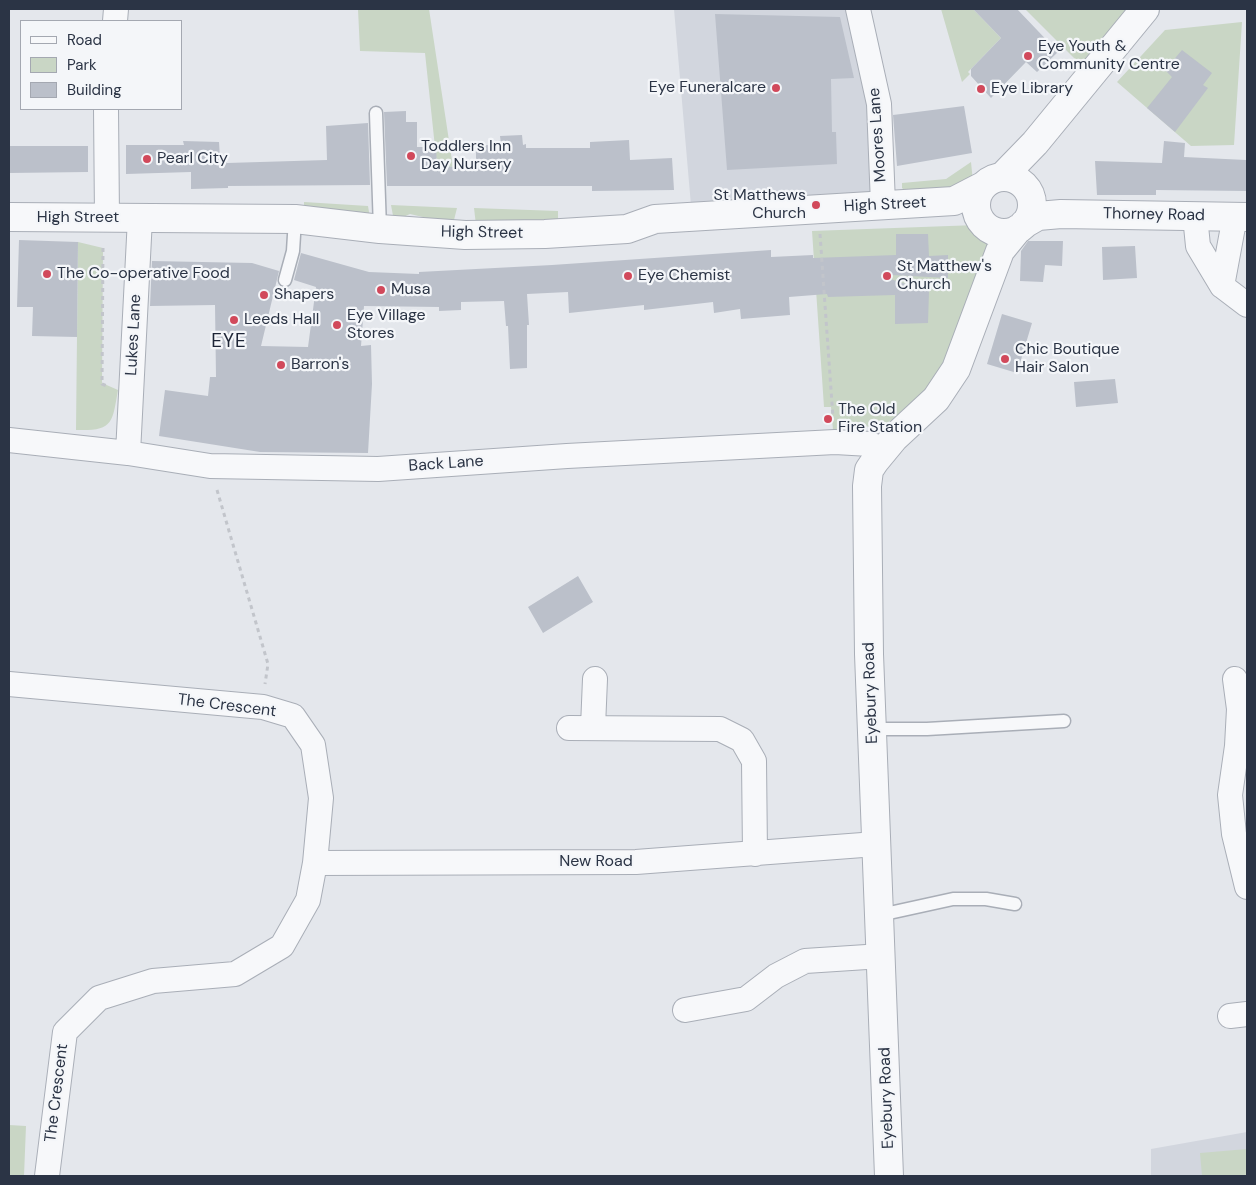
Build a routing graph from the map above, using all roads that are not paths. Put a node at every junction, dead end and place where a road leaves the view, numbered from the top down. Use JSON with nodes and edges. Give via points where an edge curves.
{"nodes":[{"id":1,"x":858,"y":9,"type":"edge"},
{"id":2,"x":1145,"y":9,"type":"edge"},
{"id":3,"x":106,"y":110,"type":"edge"},
{"id":4,"x":376,"y":112,"type":"dead end"},
{"id":5,"x":993,"y":196,"type":"junction"},
{"id":6,"x":884,"y":204,"type":"junction"},
{"id":7,"x":1061,"y":214,"type":"junction"},
{"id":8,"x":1195,"y":216,"type":"junction"},
{"id":9,"x":1241,"y":216,"type":"edge"},
{"id":10,"x":9,"y":217,"type":"edge"},
{"id":11,"x":107,"y":218,"type":"junction"},
{"id":12,"x":140,"y":218,"type":"junction"},
{"id":13,"x":295,"y":219,"type":"junction"},
{"id":14,"x":1021,"y":226,"type":"junction"},
{"id":15,"x":380,"y":229,"type":"junction"},
{"id":16,"x":1000,"y":251,"type":"junction"},
{"id":17,"x":285,"y":280,"type":"dead end"},
{"id":18,"x":1222,"y":286,"type":"junction"},
{"id":19,"x":1247,"y":305,"type":"edge"},
{"id":20,"x":9,"y":440,"type":"edge"},
{"id":21,"x":884,"y":450,"type":"junction"},
{"id":22,"x":128,"y":453,"type":"junction"},
{"id":23,"x":595,"y":679,"type":"dead end"},
{"id":24,"x":1235,"y":679,"type":"dead end"},
{"id":25,"x":9,"y":684,"type":"edge"},
{"id":26,"x":1064,"y":721,"type":"dead end"},
{"id":27,"x":593,"y":727,"type":"junction"},
{"id":28,"x":569,"y":728,"type":"dead end"},
{"id":29,"x":872,"y":729,"type":"junction"},
{"id":30,"x":1240,"y":833,"type":"edge"},
{"id":31,"x":876,"y":844,"type":"junction"},
{"id":32,"x":755,"y":854,"type":"junction"},
{"id":33,"x":315,"y":863,"type":"junction"},
{"id":34,"x":1247,"y":887,"type":"edge"},
{"id":35,"x":1015,"y":904,"type":"dead end"},
{"id":36,"x":880,"y":915,"type":"junction"},
{"id":37,"x":882,"y":956,"type":"junction"},
{"id":38,"x":685,"y":1010,"type":"dead end"},
{"id":39,"x":47,"y":1176,"type":"edge"},
{"id":40,"x":889,"y":1176,"type":"edge"}],
"edges":[{"from":1,"to":6,"type":"street","name":"Moores Lane","via":[[879,104]]},
{"from":2,"to":5,"type":"street"},
{"from":3,"to":11,"type":"street"},
{"from":4,"to":15,"type":"lane"},
{"from":5,"to":6,"type":"street","name":"High Street"},
{"from":5,"to":7,"type":"street"},
{"from":5,"to":14,"type":"street","name":"High Street","via":[[1002,232]]},
{"from":5,"to":14,"type":"street","via":[[1031,199],[1032,208]]},
{"from":5,"to":16,"type":"street"},
{"from":6,"to":15,"type":"street","name":"High Street","via":[[655,218],[627,229],[545,234],[465,235]]},
{"from":7,"to":8,"type":"street","name":"Thorney Road"},
{"from":7,"to":14,"type":"street","name":"Thorney Road","via":[[1038,216]]},
{"from":8,"to":9,"type":"street","name":"Thorney Road"},
{"from":8,"to":18,"type":"street","via":[[1198,246]]},
{"from":9,"to":18,"type":"street"},
{"from":10,"to":11,"type":"street","name":"High Street"},
{"from":11,"to":12,"type":"street","name":"High Street"},
{"from":12,"to":13,"type":"street","name":"High Street"},
{"from":12,"to":22,"type":"street","name":"Lukes Lane"},
{"from":13,"to":15,"type":"street","name":"High Street"},
{"from":13,"to":17,"type":"lane","via":[[293,251]]},
{"from":14,"to":16,"type":"street","name":"Eyebury Road"},
{"from":16,"to":21,"type":"street","name":"Eyebury Road","via":[[956,370],[936,399]]},
{"from":18,"to":19,"type":"street"},
{"from":20,"to":22,"type":"street","name":"Back Lane","via":[[39,438]]},
{"from":21,"to":22,"type":"street","name":"Back Lane","via":[[870,444],[835,442],[378,469],[210,466]]},
{"from":21,"to":29,"type":"street","name":"Eyebury Road","via":[[869,470],[867,486]]},
{"from":23,"to":27,"type":"street"},
{"from":24,"to":30,"type":"street","via":[[1239,709],[1230,795]]},
{"from":25,"to":33,"type":"street","name":"The Crescent","via":[[262,707],[293,716],[313,745],[321,798]]},
{"from":26,"to":29,"type":"lane"},
{"from":27,"to":28,"type":"street"},
{"from":27,"to":32,"type":"street","via":[[720,729],[742,740],[754,761]]},
{"from":29,"to":31,"type":"street","name":"Eyebury Road"},
{"from":30,"to":34,"type":"street"},
{"from":31,"to":32,"type":"street","name":"New Road"},
{"from":31,"to":36,"type":"street","name":"Eyebury Road"},
{"from":32,"to":33,"type":"street","name":"New Road","via":[[636,862]]},
{"from":33,"to":39,"type":"street","name":"The Crescent","via":[[308,900],[282,946],[235,974],[153,981],[99,998],[65,1032]]},
{"from":35,"to":36,"type":"lane","via":[[986,899],[953,899]]},
{"from":36,"to":37,"type":"street","name":"Eyebury Road"},
{"from":37,"to":38,"type":"street","via":[[805,961],[776,976],[746,999]]},
{"from":37,"to":40,"type":"street","name":"Eyebury Road"}]}
